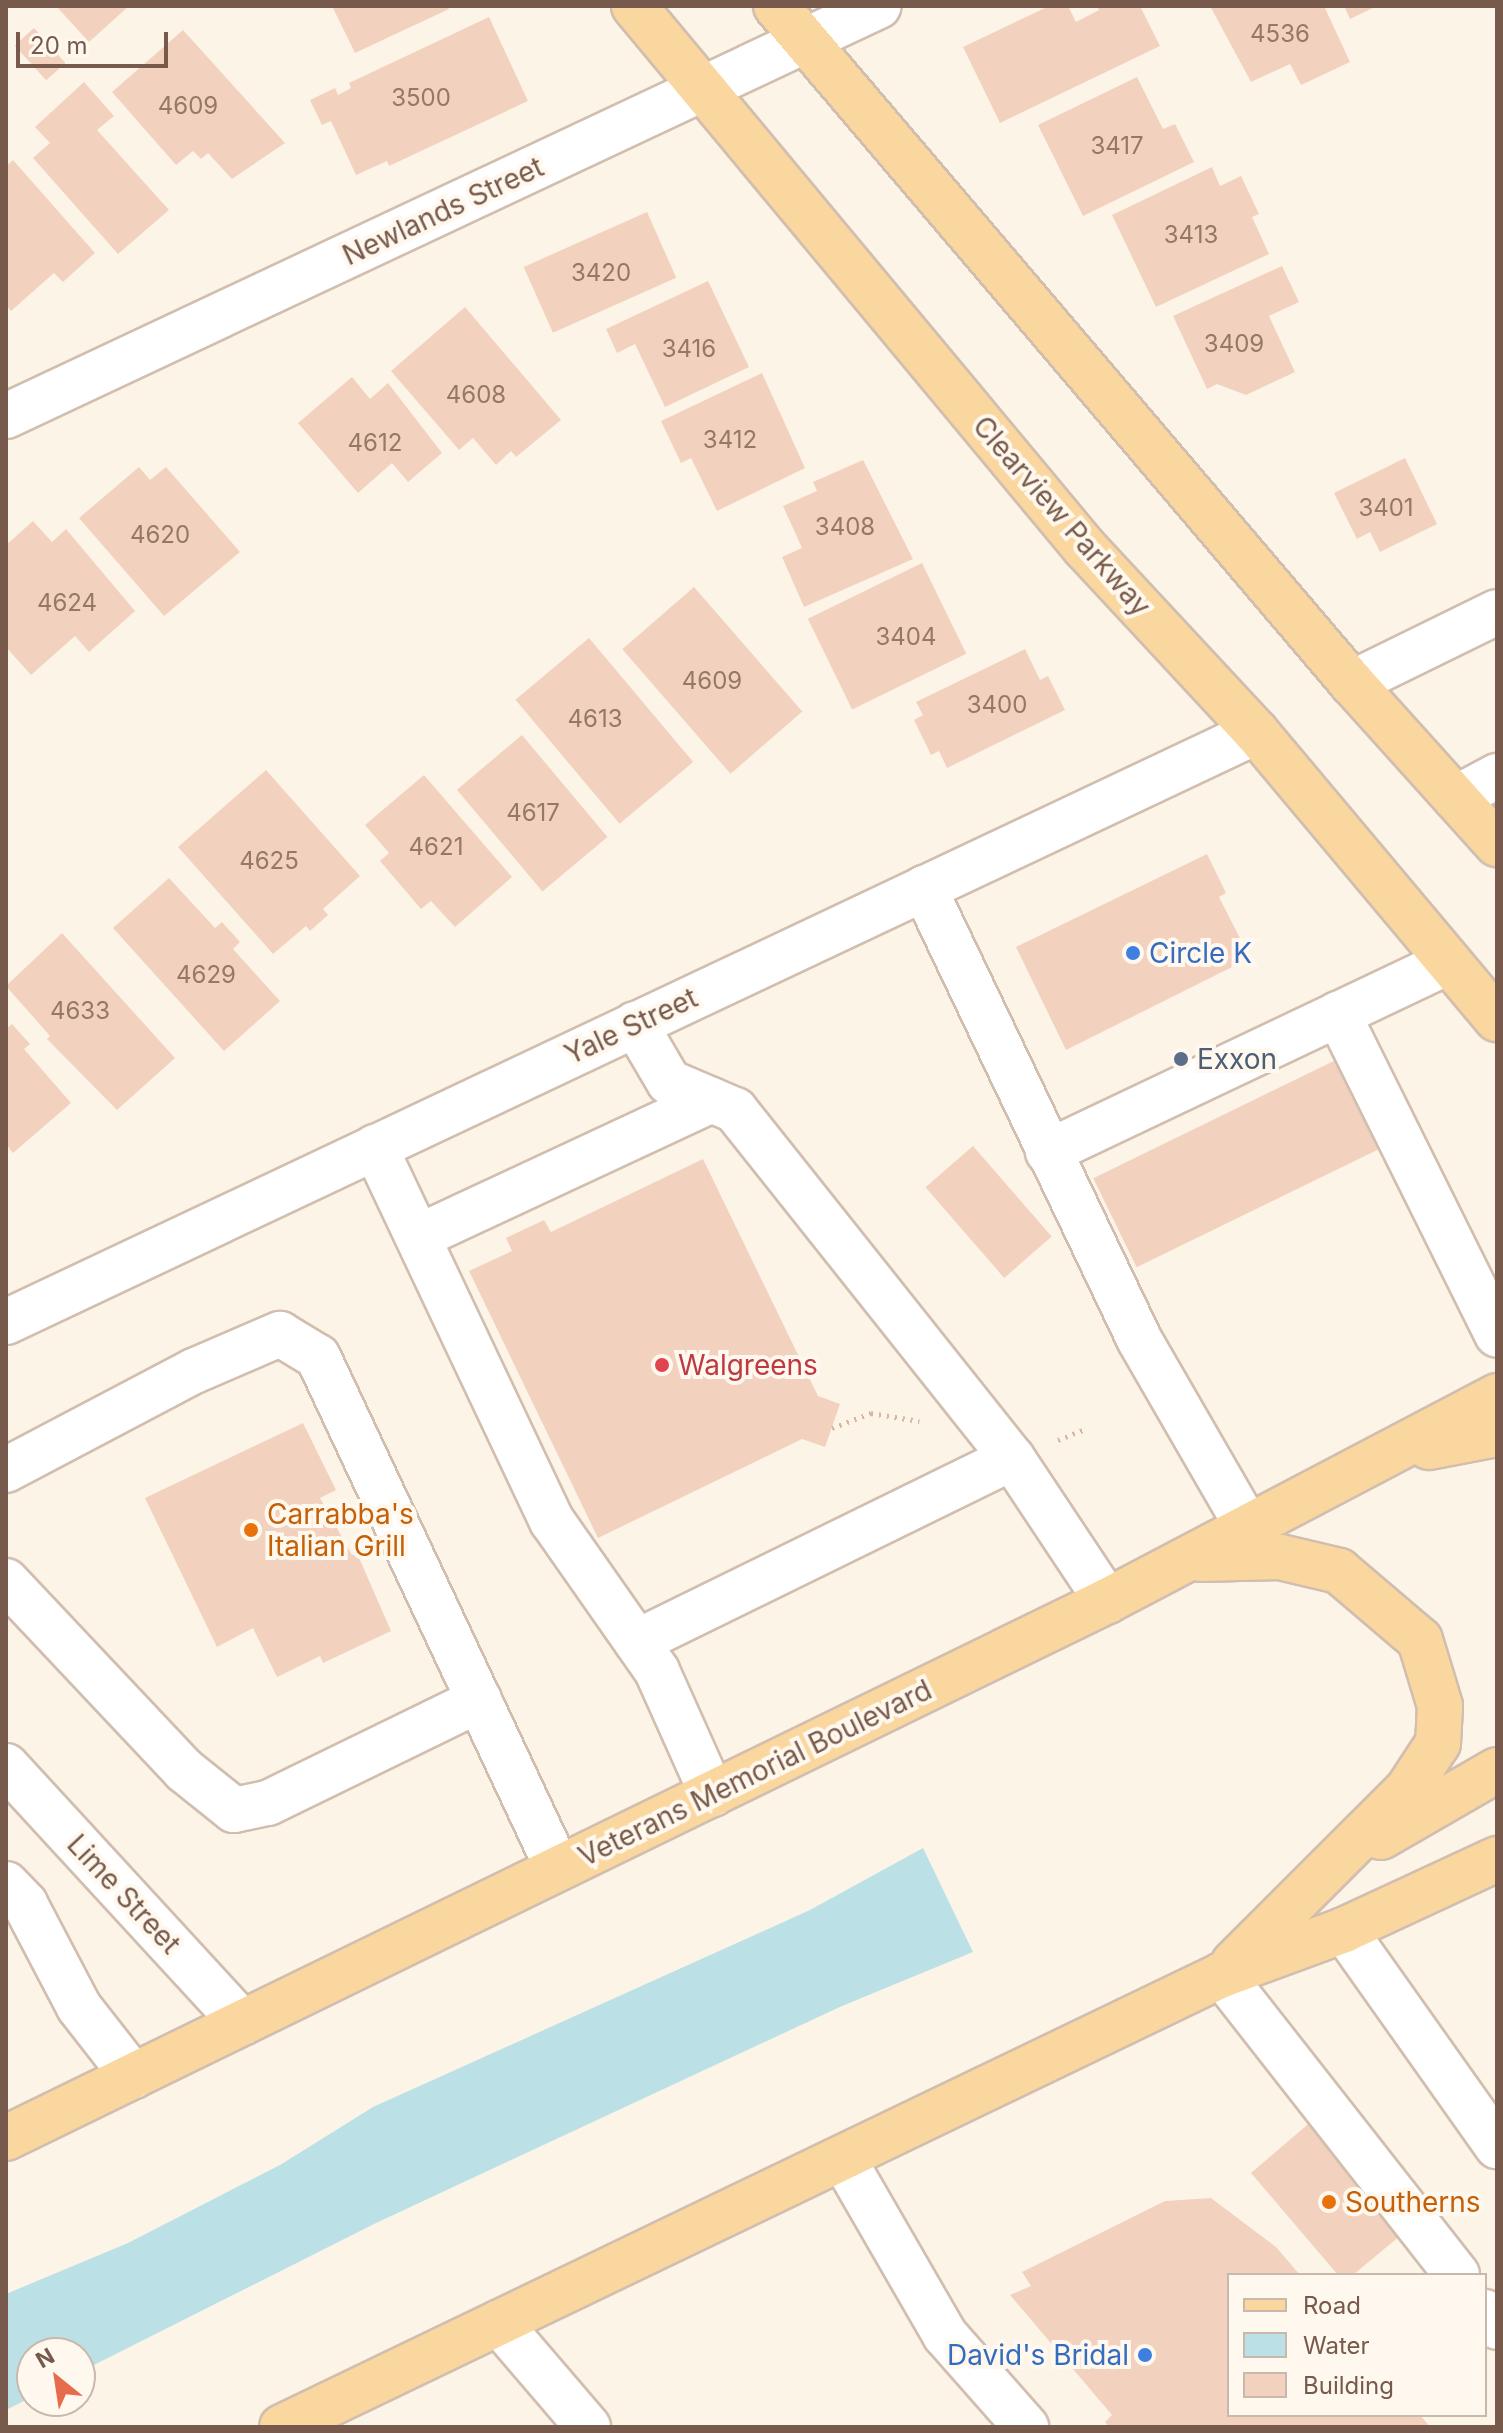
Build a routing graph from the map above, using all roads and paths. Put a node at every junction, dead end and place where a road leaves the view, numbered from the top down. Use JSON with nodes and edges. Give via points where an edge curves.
{"nodes":[{"id":1,"x":634,"y":6,"type":"edge"},
{"id":2,"x":776,"y":6,"type":"edge"},
{"id":3,"x":879,"y":6,"type":"edge"},
{"id":4,"x":807,"y":41,"type":"junction"},
{"id":5,"x":705,"y":88,"type":"junction"},
{"id":6,"x":6,"y":416,"type":"edge"},
{"id":7,"x":1497,"y":612,"type":"edge"},
{"id":8,"x":1352,"y":683,"type":"junction"},
{"id":9,"x":1256,"y":732,"type":"junction"},
{"id":10,"x":1497,"y":776,"type":"edge"},
{"id":11,"x":1456,"y":798,"type":"junction"},
{"id":12,"x":1497,"y":844,"type":"edge"},
{"id":13,"x":924,"y":888,"type":"junction"},
{"id":14,"x":1448,"y":962,"type":"junction"},
{"id":15,"x":1338,"y":1014,"type":"junction"},
{"id":16,"x":1497,"y":1019,"type":"edge"},
{"id":17,"x":635,"y":1024,"type":"junction"},
{"id":18,"x":712,"y":1100,"type":"junction"},
{"id":19,"x":375,"y":1147,"type":"junction"},
{"id":20,"x":1048,"y":1152,"type":"junction"},
{"id":21,"x":418,"y":1237,"type":"junction"},
{"id":22,"x":6,"y":1322,"type":"edge"},
{"id":23,"x":1497,"y":1335,"type":"edge"},
{"id":24,"x":1497,"y":1396,"type":"edge"},
{"id":25,"x":1497,"y":1434,"type":"edge"},
{"id":26,"x":1390,"y":1454,"type":"junction"},
{"id":27,"x":1012,"y":1458,"type":"junction"},
{"id":28,"x":6,"y":1470,"type":"edge"},
{"id":29,"x":1248,"y":1528,"type":"junction"},
{"id":30,"x":1186,"y":1559,"type":"junction"},
{"id":31,"x":6,"y":1581,"type":"edge"},
{"id":32,"x":1107,"y":1601,"type":"junction"},
{"id":33,"x":637,"y":1642,"type":"junction"},
{"id":34,"x":479,"y":1700,"type":"junction"},
{"id":35,"x":6,"y":1766,"type":"edge"},
{"id":36,"x":1497,"y":1770,"type":"edge"},
{"id":37,"x":712,"y":1794,"type":"junction"},
{"id":38,"x":1497,"y":1859,"type":"edge"},
{"id":39,"x":1334,"y":1864,"type":"junction"},
{"id":40,"x":558,"y":1869,"type":"junction"},
{"id":41,"x":6,"y":1884,"type":"edge"},
{"id":42,"x":1344,"y":1930,"type":"junction"},
{"id":43,"x":1222,"y":1975,"type":"junction"},
{"id":44,"x":242,"y":2023,"type":"junction"},
{"id":45,"x":133,"y":2076,"type":"junction"},
{"id":46,"x":6,"y":2138,"type":"edge"},
{"id":47,"x":1497,"y":2146,"type":"edge"},
{"id":48,"x":844,"y":2160,"type":"junction"},
{"id":49,"x":1455,"y":2273,"type":"edge"},
{"id":50,"x":499,"y":2323,"type":"junction"},
{"id":51,"x":310,"y":2421,"type":"edge"},
{"id":52,"x":588,"y":2427,"type":"edge"},
{"id":53,"x":1026,"y":2427,"type":"edge"}],
"edges":[{"from":1,"to":5,"type":"main road","name":"Clearview Parkway"},
{"from":2,"to":4,"type":"main road"},
{"from":3,"to":4,"type":"street","name":"Newlands Street"},
{"from":4,"to":5,"type":"street","name":"Newlands Street"},
{"from":4,"to":8,"type":"main road"},
{"from":5,"to":6,"type":"street","name":"Newlands Street"},
{"from":5,"to":9,"type":"main road","name":"Clearview Parkway","via":[[1085,548]]},
{"from":7,"to":8,"type":"street"},
{"from":8,"to":11,"type":"main road"},
{"from":9,"to":13,"type":"street","name":"Yale Street"},
{"from":9,"to":14,"type":"main road","name":"Clearview Parkway"},
{"from":10,"to":11,"type":"street"},
{"from":11,"to":12,"type":"main road"},
{"from":13,"to":17,"type":"street","name":"Yale Street"},
{"from":13,"to":20,"type":"street"},
{"from":14,"to":15,"type":"street"},
{"from":14,"to":16,"type":"main road","name":"Clearview Parkway"},
{"from":15,"to":20,"type":"street"},
{"from":15,"to":23,"type":"street"},
{"from":17,"to":18,"type":"street","via":[[669,1082]]},
{"from":17,"to":19,"type":"street","name":"Yale Street"},
{"from":18,"to":21,"type":"street"},
{"from":18,"to":27,"type":"street","via":[[735,1110]]},
{"from":19,"to":21,"type":"street"},
{"from":19,"to":22,"type":"street","name":"Yale Street"},
{"from":20,"to":29,"type":"street","via":[[1165,1390]]},
{"from":21,"to":33,"type":"street","via":[[552,1521]]},
{"from":24,"to":26,"type":"main road","name":"Veterans Memorial Boulevard"},
{"from":25,"to":26,"type":"main road"},
{"from":26,"to":29,"type":"main road","name":"Veterans Memorial Boulevard"},
{"from":27,"to":32,"type":"street"},
{"from":27,"to":33,"type":"street"},
{"from":28,"to":34,"type":"street","via":[[194,1371],[280,1334],[318,1357]]},
{"from":29,"to":30,"type":"main road","name":"Veterans Memorial Boulevard"},
{"from":30,"to":32,"type":"main road","name":"Veterans Memorial Boulevard"},
{"from":30,"to":39,"type":"main road","via":[[1280,1557],[1339,1571],[1420,1640],[1440,1706],[1438,1743],[1408,1789]]},
{"from":31,"to":34,"type":"street","via":[[184,1770],[234,1810],[268,1803]]},
{"from":32,"to":37,"type":"main road","name":"Veterans Memorial Boulevard"},
{"from":33,"to":37,"type":"street","via":[[657,1671]]},
{"from":34,"to":40,"type":"street"},
{"from":35,"to":44,"type":"street","name":"Lime Street"},
{"from":36,"to":39,"type":"main road"},
{"from":37,"to":40,"type":"main road","name":"Veterans Memorial Boulevard"},
{"from":38,"to":42,"type":"main road"},
{"from":39,"to":43,"type":"main road"},
{"from":40,"to":44,"type":"main road","name":"Veterans Memorial Boulevard"},
{"from":41,"to":45,"type":"street","via":[[25,1904],[79,2007]]},
{"from":42,"to":43,"type":"main road"},
{"from":42,"to":47,"type":"street"},
{"from":43,"to":48,"type":"main road"},
{"from":43,"to":49,"type":"street"},
{"from":44,"to":45,"type":"main road","name":"Veterans Memorial Boulevard"},
{"from":45,"to":46,"type":"main road","name":"Veterans Memorial Boulevard"},
{"from":48,"to":50,"type":"main road"},
{"from":48,"to":53,"type":"street","via":[[945,2335]]},
{"from":50,"to":51,"type":"main road"},
{"from":50,"to":52,"type":"street"}]}
